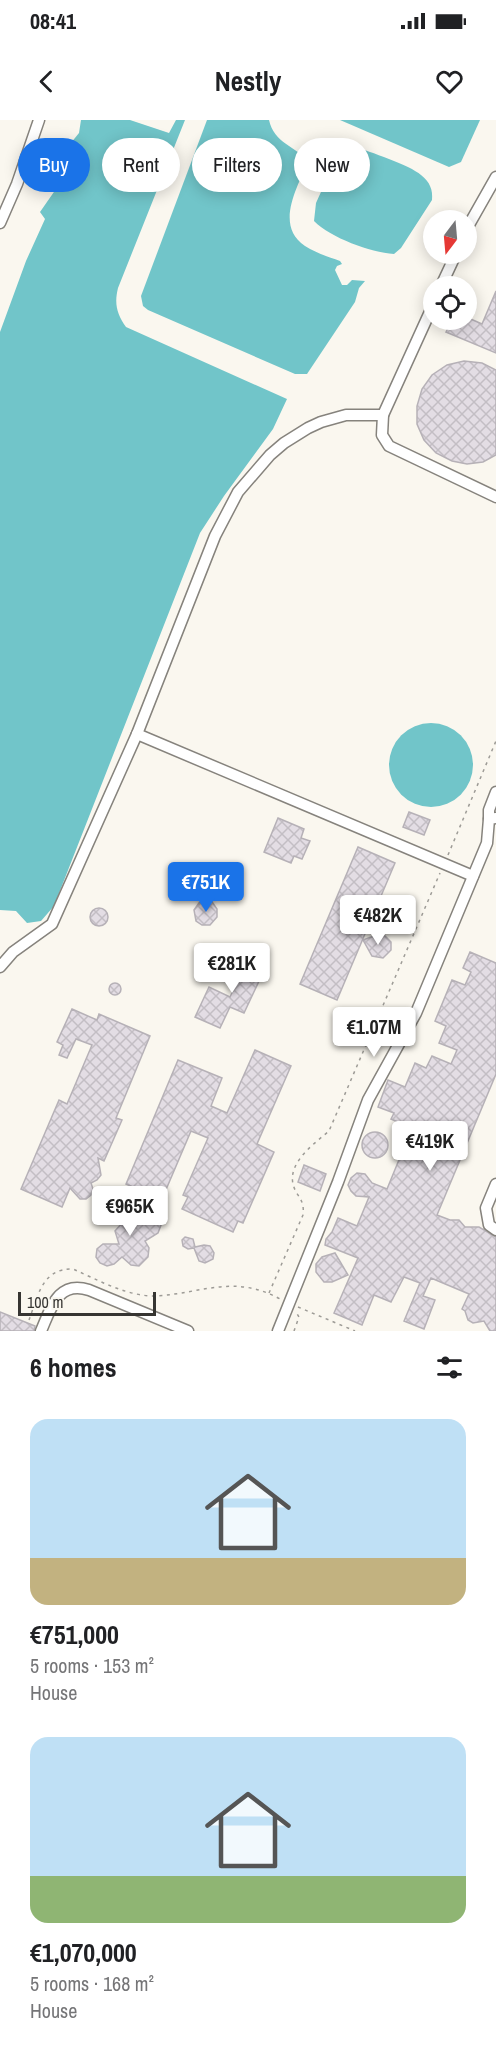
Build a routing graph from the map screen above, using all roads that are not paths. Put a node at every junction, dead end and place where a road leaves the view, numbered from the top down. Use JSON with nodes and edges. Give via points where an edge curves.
{"nodes":[{"id":1,"x":39,"y":120,"type":"edge"},
{"id":2,"x":496,"y":177,"type":"edge"},
{"id":3,"x":477,"y":211,"type":"edge"},
{"id":4,"x":0,"y":223,"type":"edge"},
{"id":5,"x":423,"y":327,"type":"edge"},
{"id":6,"x":383,"y":415,"type":"junction"},
{"id":7,"x":496,"y":497,"type":"edge"},
{"id":8,"x":137,"y":734,"type":"junction"},
{"id":9,"x":496,"y":792,"type":"edge"},
{"id":10,"x":493,"y":818,"type":"edge"},
{"id":11,"x":473,"y":876,"type":"junction"},
{"id":12,"x":0,"y":968,"type":"edge"},
{"id":13,"x":496,"y":1184,"type":"edge"},
{"id":14,"x":496,"y":1230,"type":"edge"},
{"id":15,"x":41,"y":1331,"type":"edge"},
{"id":16,"x":188,"y":1331,"type":"edge"},
{"id":17,"x":278,"y":1331,"type":"edge"}],
"edges":[{"from":1,"to":4,"type":"street"},
{"from":2,"to":3,"type":"street"},
{"from":5,"to":6,"type":"street"},
{"from":6,"to":7,"type":"street","via":[[382,435],[389,446]]},
{"from":6,"to":8,"type":"street","via":[[346,415],[308,428],[270,455],[238,492],[215,536]]},
{"from":8,"to":11,"type":"street"},
{"from":8,"to":12,"type":"street","via":[[52,924],[13,952]]},
{"from":9,"to":10,"type":"street","via":[[489,810]]},
{"from":10,"to":11,"type":"street"},
{"from":11,"to":17,"type":"street","via":[[416,1013],[368,1100]]},
{"from":13,"to":14,"type":"street","via":[[486,1209],[489,1225]]},
{"from":15,"to":16,"type":"street","via":[[52,1306],[64,1290],[72,1287],[89,1290]]}]}
